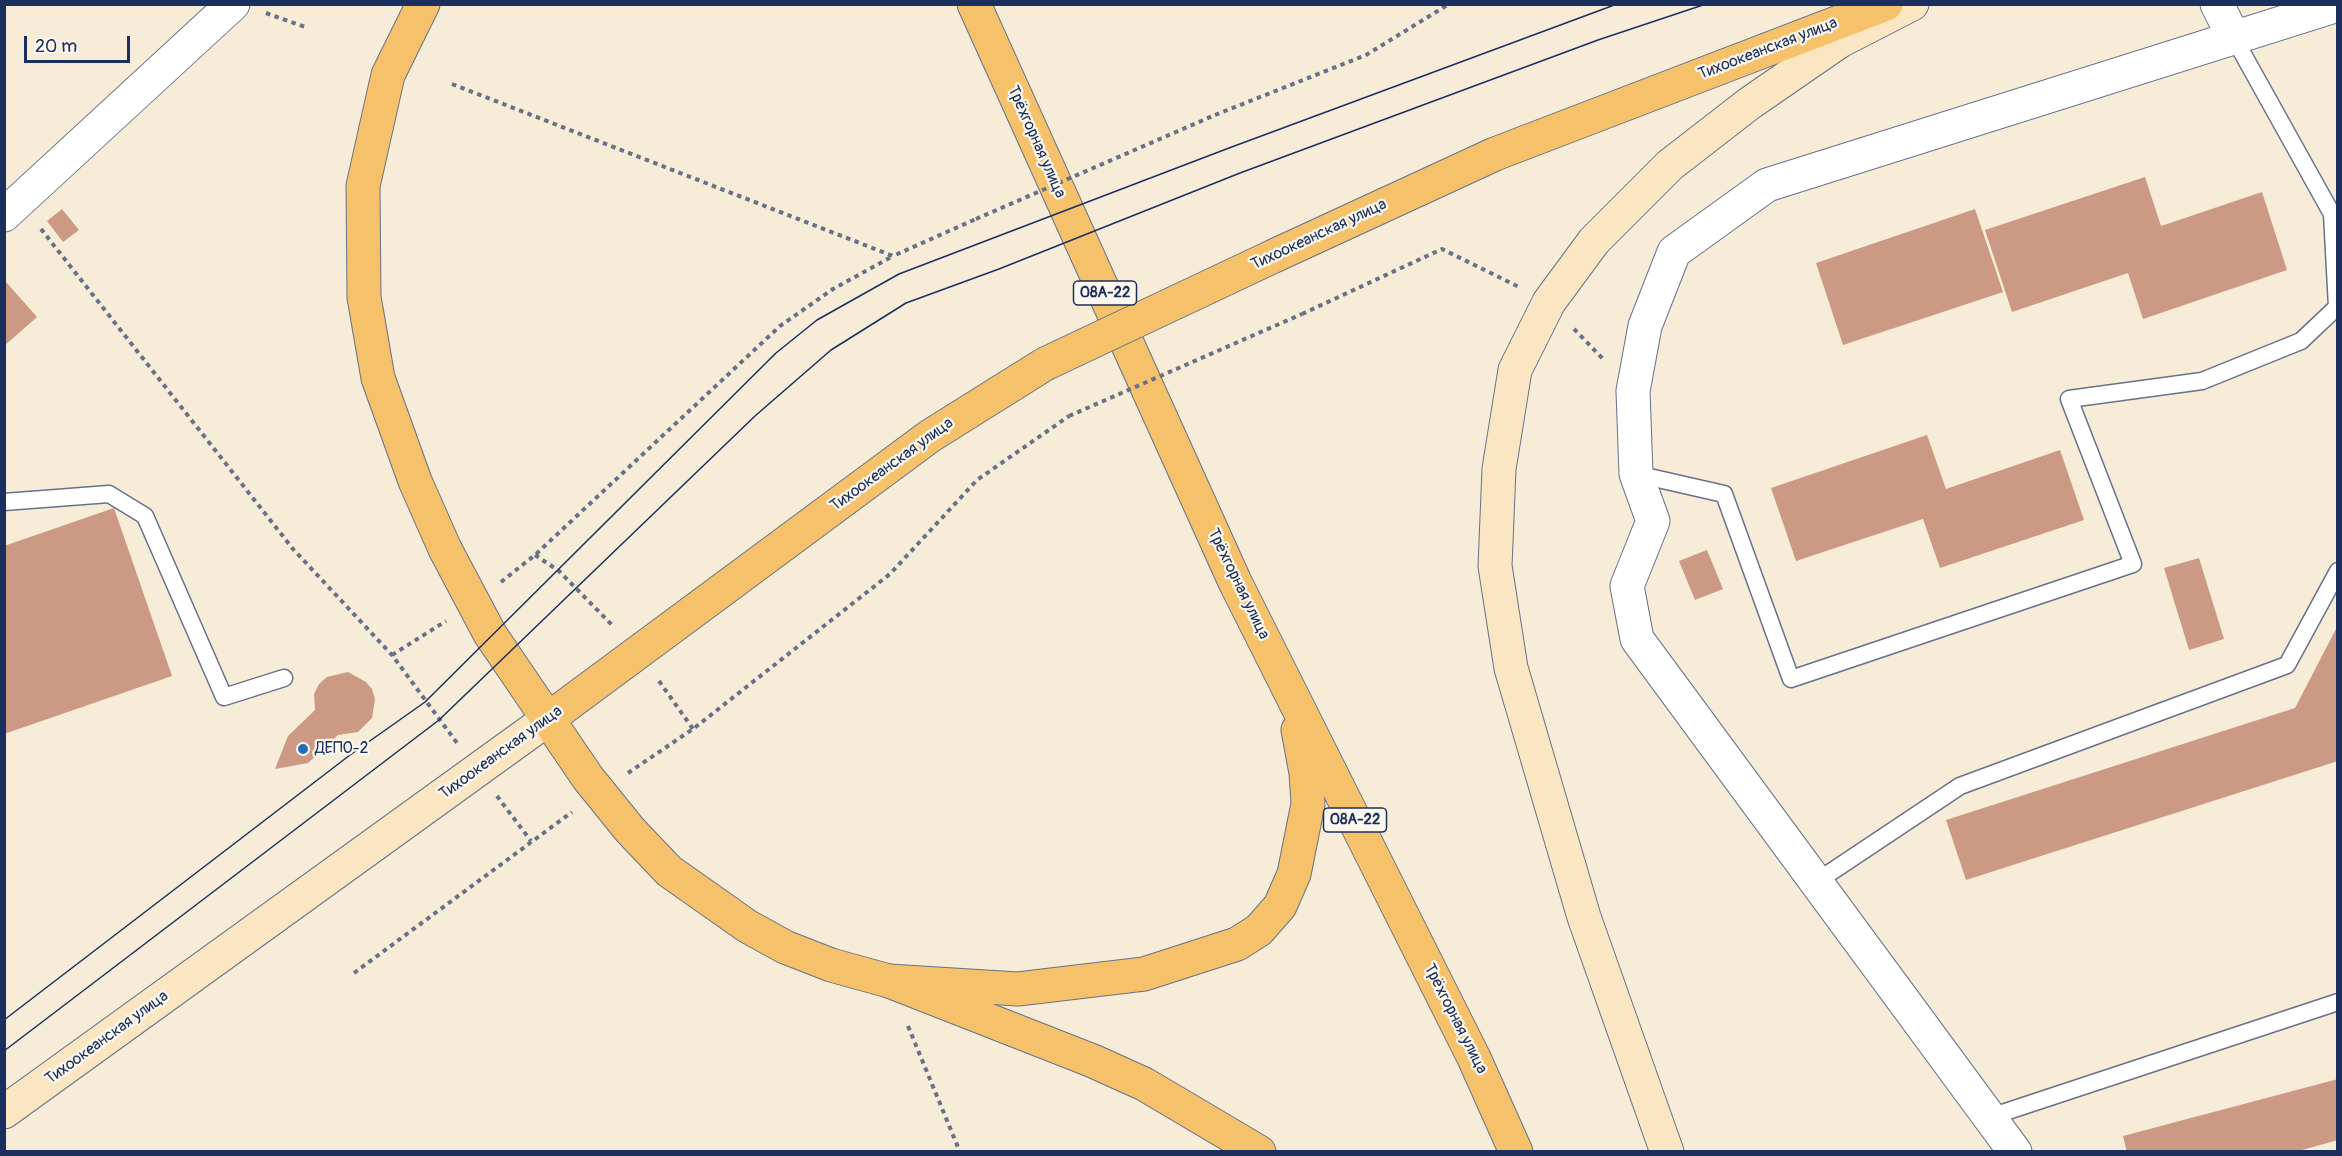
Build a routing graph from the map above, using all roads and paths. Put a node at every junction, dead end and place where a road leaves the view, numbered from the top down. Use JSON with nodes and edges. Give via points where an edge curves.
{"nodes":[{"id":1,"x":423,"y":4,"type":"edge"},
{"id":2,"x":974,"y":4,"type":"edge"},
{"id":3,"x":1449,"y":4,"type":"edge"},
{"id":4,"x":1886,"y":4,"type":"edge"},
{"id":5,"x":1912,"y":4,"type":"edge"},
{"id":6,"x":2217,"y":4,"type":"edge"},
{"id":7,"x":2337,"y":5,"type":"edge"},
{"id":8,"x":248,"y":8,"type":"edge"},
{"id":9,"x":305,"y":27,"type":"dead end"},
{"id":10,"x":2234,"y":38,"type":"junction"},
{"id":11,"x":452,"y":84,"type":"dead end"},
{"id":12,"x":12,"y":209,"type":"edge"},
{"id":13,"x":893,"y":256,"type":"junction"},
{"id":14,"x":1549,"y":302,"type":"junction"},
{"id":15,"x":1633,"y":392,"type":"junction"},
{"id":16,"x":1636,"y":474,"type":"junction"},
{"id":17,"x":4,"y":502,"type":"edge"},
{"id":18,"x":2337,"y":572,"type":"edge"},
{"id":19,"x":1235,"y":582,"type":"junction"},
{"id":20,"x":474,"y":604,"type":"junction"},
{"id":21,"x":392,"y":655,"type":"junction"},
{"id":22,"x":284,"y":678,"type":"dead end"},
{"id":23,"x":548,"y":719,"type":"junction"},
{"id":24,"x":477,"y":770,"type":"junction"},
{"id":25,"x":600,"y":793,"type":"junction"},
{"id":26,"x":531,"y":841,"type":"junction"},
{"id":27,"x":1816,"y":882,"type":"junction"},
{"id":28,"x":354,"y":973,"type":"dead end"},
{"id":29,"x":889,"y":981,"type":"junction"},
{"id":30,"x":2337,"y":1002,"type":"edge"},
{"id":31,"x":1474,"y":1058,"type":"junction"},
{"id":32,"x":4,"y":1112,"type":"edge"},
{"id":33,"x":1990,"y":1117,"type":"junction"},
{"id":34,"x":960,"y":1152,"type":"edge"},
{"id":35,"x":1259,"y":1152,"type":"edge"},
{"id":36,"x":1516,"y":1152,"type":"edge"},
{"id":37,"x":1526,"y":1152,"type":"edge"},
{"id":38,"x":1667,"y":1152,"type":"edge"},
{"id":39,"x":2015,"y":1152,"type":"edge"}],
"edges":[{"from":1,"to":20,"type":"main road","via":[[388,75],[363,186],[364,297],[378,378],[411,471]]},
{"from":2,"to":19,"type":"main road","name":"Трёхгорная улица","number":"08А-22"},
{"from":3,"to":13,"type":"path","bridge":true,"via":[[1366,55],[1215,115]]},
{"from":4,"to":23,"type":"main road","name":"Тихоокеанская улица","bridge":true,"via":[[1495,154],[1045,364],[930,436]]},
{"from":5,"to":14,"type":"main road","via":[[1840,41],[1670,165],[1594,241]]},
{"from":6,"to":10,"type":"street"},
{"from":7,"to":10,"type":"street"},
{"from":8,"to":9,"type":"path"},
{"from":8,"to":12,"type":"street"},
{"from":10,"to":15,"type":"street","via":[[1767,185],[1674,252],[1645,326]]},
{"from":10,"to":16,"type":"lane","via":[[2332,214],[2337,307],[2301,341],[2202,381],[2069,399],[2133,564],[1791,679],[1724,494]]},
{"from":11,"to":13,"type":"path"},
{"from":12,"to":21,"type":"path","via":[[293,549]]},
{"from":13,"to":20,"type":"path","via":[[833,289],[780,326],[535,555]]},
{"from":14,"to":15,"type":"path"},
{"from":14,"to":25,"type":"path","bridge":true,"via":[[1442,249],[1069,416],[977,480],[890,574],[693,729]]},
{"from":14,"to":38,"type":"main road","via":[[1515,370],[1499,469],[1495,566],[1512,668],[1584,917]]},
{"from":15,"to":16,"type":"street"},
{"from":16,"to":27,"type":"street","via":[[1653,521],[1627,586],[1637,639]]},
{"from":17,"to":22,"type":"lane","via":[[109,494],[145,516],[224,697]]},
{"from":18,"to":27,"type":"lane","via":[[2287,664],[1960,786]]},
{"from":19,"to":29,"type":"main road","via":[[1285,696],[1300,737],[1306,773],[1308,804],[1303,837],[1294,874],[1280,906],[1259,930],[1222,951],[1144,974],[1018,989]]},
{"from":19,"to":31,"type":"main road","name":"Трёхгорная улица","number":"08А-22"},
{"from":20,"to":21,"type":"path"},
{"from":20,"to":23,"type":"main road"},
{"from":21,"to":24,"type":"path"},
{"from":23,"to":24,"type":"main road","name":"Тихоокеанская улица"},
{"from":23,"to":25,"type":"main road"},
{"from":24,"to":26,"type":"path"},
{"from":24,"to":32,"type":"main road","name":"Тихоокеанская улица"},
{"from":25,"to":26,"type":"path"},
{"from":25,"to":29,"type":"main road","via":[[669,871],[747,926],[785,947],[831,965]]},
{"from":26,"to":28,"type":"path"},
{"from":27,"to":33,"type":"street"},
{"from":29,"to":34,"type":"path"},
{"from":29,"to":35,"type":"main road","via":[[1144,1084]]},
{"from":30,"to":33,"type":"lane"},
{"from":31,"to":36,"type":"main road","number":"08А-22"},
{"from":31,"to":37,"type":"main road","name":"Трёхгорная улица"},
{"from":33,"to":39,"type":"street"}]}
